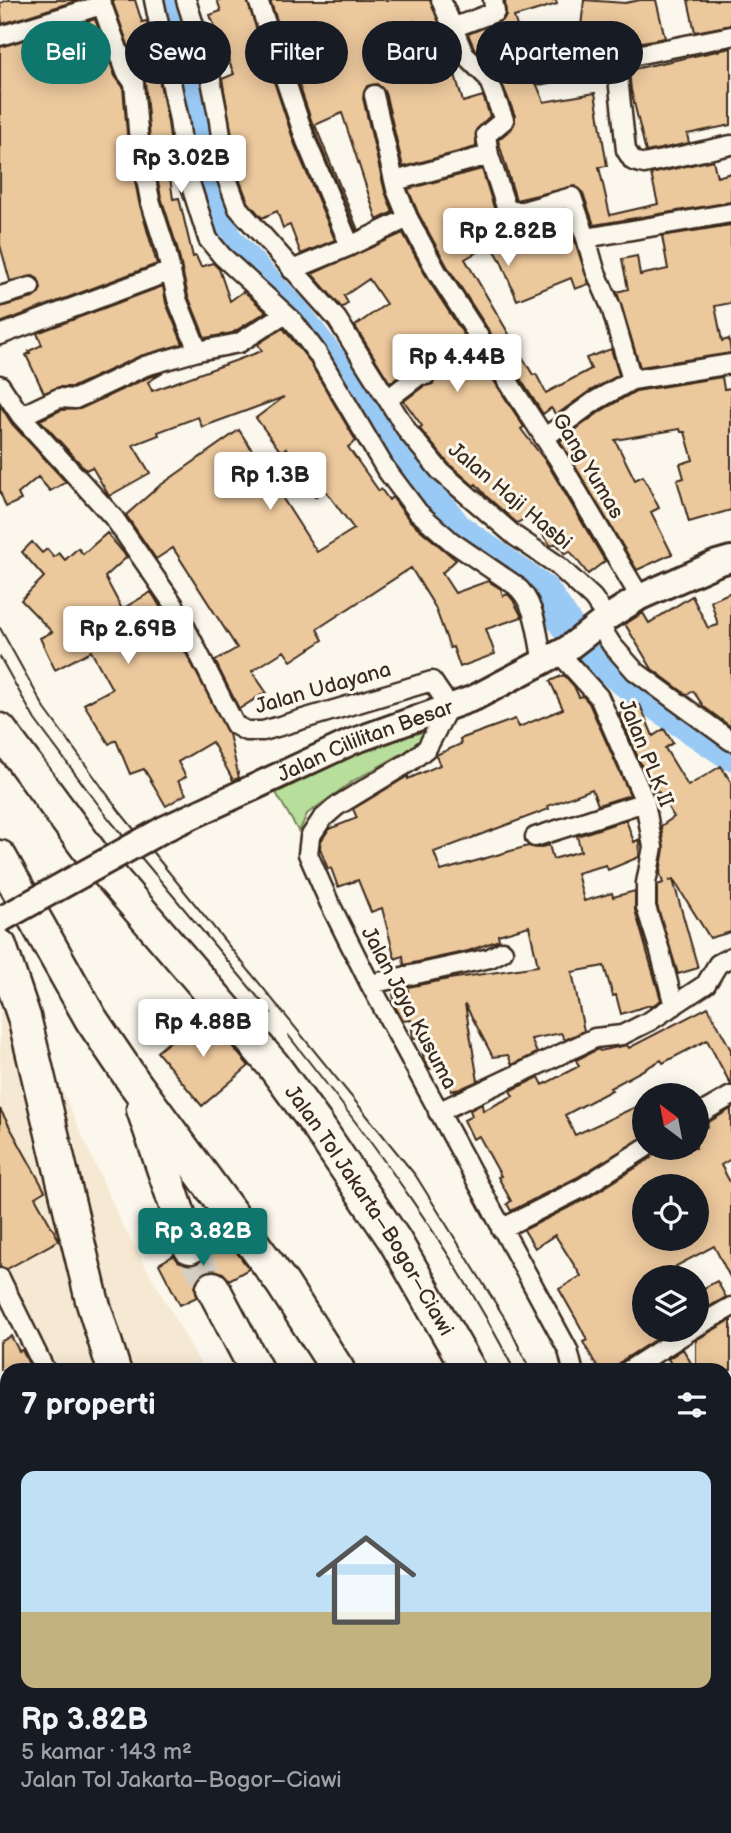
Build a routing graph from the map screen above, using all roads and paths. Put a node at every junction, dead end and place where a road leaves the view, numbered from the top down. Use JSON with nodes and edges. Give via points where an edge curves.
{"nodes":[{"id":1,"x":154,"y":0,"type":"edge"},
{"id":2,"x":186,"y":0,"type":"edge"},
{"id":3,"x":258,"y":0,"type":"edge"},
{"id":4,"x":441,"y":0,"type":"edge"},
{"id":5,"x":493,"y":0,"type":"edge"},
{"id":6,"x":63,"y":8,"type":"edge"},
{"id":7,"x":449,"y":21,"type":"edge"},
{"id":8,"x":462,"y":24,"type":"edge"},
{"id":9,"x":0,"y":36,"type":"edge"},
{"id":10,"x":731,"y":36,"type":"edge"},
{"id":11,"x":462,"y":50,"type":"edge"},
{"id":12,"x":643,"y":54,"type":"edge"},
{"id":13,"x":619,"y":84,"type":"edge"},
{"id":14,"x":374,"y":95,"type":"dead end"},
{"id":15,"x":731,"y":145,"type":"edge"},
{"id":16,"x":489,"y":155,"type":"junction"},
{"id":17,"x":395,"y":181,"type":"junction"},
{"id":18,"x":731,"y":213,"type":"edge"},
{"id":19,"x":408,"y":218,"type":"junction"},
{"id":20,"x":586,"y":238,"type":"junction"},
{"id":21,"x":350,"y":246,"type":"junction"},
{"id":22,"x":292,"y":270,"type":"junction"},
{"id":23,"x":171,"y":271,"type":"junction"},
{"id":24,"x":30,"y":287,"type":"dead end"},
{"id":25,"x":0,"y":296,"type":"edge"},
{"id":26,"x":284,"y":314,"type":"junction"},
{"id":27,"x":0,"y":334,"type":"edge"},
{"id":28,"x":198,"y":351,"type":"junction"},
{"id":29,"x":731,"y":364,"type":"edge"},
{"id":30,"x":426,"y":375,"type":"dead end"},
{"id":31,"x":632,"y":380,"type":"junction"},
{"id":32,"x":0,"y":385,"type":"edge"},
{"id":33,"x":388,"y":399,"type":"junction"},
{"id":34,"x":21,"y":416,"type":"junction"},
{"id":35,"x":544,"y":438,"type":"junction"},
{"id":36,"x":731,"y":559,"type":"edge"},
{"id":37,"x":640,"y":597,"type":"junction"},
{"id":38,"x":599,"y":624,"type":"junction"},
{"id":39,"x":556,"y":655,"type":"junction"},
{"id":40,"x":449,"y":706,"type":"junction"},
{"id":41,"x":0,"y":730,"type":"edge"},
{"id":42,"x":731,"y":741,"type":"edge"},
{"id":43,"x":645,"y":802,"type":"junction"},
{"id":44,"x":534,"y":836,"type":"dead end"},
{"id":45,"x":0,"y":857,"type":"edge"},
{"id":46,"x":0,"y":920,"type":"edge"},
{"id":47,"x":0,"y":946,"type":"edge"},
{"id":48,"x":503,"y":951,"type":"dead end"},
{"id":49,"x":731,"y":957,"type":"edge"},
{"id":50,"x":370,"y":984,"type":"junction"},
{"id":51,"x":674,"y":1006,"type":"junction"},
{"id":52,"x":133,"y":1081,"type":"junction"},
{"id":53,"x":731,"y":1096,"type":"edge"},
{"id":54,"x":709,"y":1109,"type":"edge"},
{"id":55,"x":438,"y":1112,"type":"junction"},
{"id":56,"x":632,"y":1156,"type":"edge"},
{"id":57,"x":501,"y":1229,"type":"junction"},
{"id":58,"x":190,"y":1247,"type":"tunnel mouth"},
{"id":59,"x":0,"y":1278,"type":"edge"},
{"id":60,"x":213,"y":1288,"type":"tunnel mouth"},
{"id":61,"x":731,"y":1307,"type":"edge"},
{"id":62,"x":709,"y":1320,"type":"edge"},
{"id":63,"x":672,"y":1342,"type":"edge"},
{"id":64,"x":42,"y":1363,"type":"edge"},
{"id":65,"x":112,"y":1363,"type":"edge"},
{"id":66,"x":252,"y":1363,"type":"edge"},
{"id":67,"x":333,"y":1363,"type":"edge"},
{"id":68,"x":465,"y":1363,"type":"edge"},
{"id":69,"x":571,"y":1363,"type":"edge"},
{"id":70,"x":640,"y":1363,"type":"edge"}],
"edges":[{"from":1,"to":26,"type":"street","via":[[185,167],[208,239]]},
{"from":2,"to":22,"type":"street","name":"Jalan Haji Hasbi","via":[[210,75],[226,176],[238,208]]},
{"from":3,"to":21,"type":"street","via":[[306,142]]},
{"from":4,"to":7,"type":"street"},
{"from":5,"to":8,"type":"street","via":[[495,12]]},
{"from":6,"to":9,"type":"street"},
{"from":6,"to":23,"type":"street","via":[[102,5],[125,72],[134,83],[150,200]]},
{"from":10,"to":12,"type":"street"},
{"from":11,"to":16,"type":"street","via":[[488,78],[504,120],[486,135]]},
{"from":13,"to":15,"type":"street","via":[[626,150],[633,161],[643,164]]},
{"from":14,"to":17,"type":"street","name":"Gang Yumas"},
{"from":16,"to":17,"type":"street"},
{"from":16,"to":20,"type":"street","via":[[505,208],[520,212],[572,197]]},
{"from":17,"to":19,"type":"street","name":"Gang Yumas"},
{"from":18,"to":20,"type":"street"},
{"from":19,"to":21,"type":"street"},
{"from":19,"to":35,"type":"street","name":"Gang Yumas","via":[[437,272]]},
{"from":20,"to":31,"type":"street"},
{"from":21,"to":22,"type":"street"},
{"from":22,"to":33,"type":"street","name":"Jalan Haji Hasbi","via":[[337,319]]},
{"from":23,"to":27,"type":"street"},
{"from":23,"to":28,"type":"street"},
{"from":24,"to":25,"type":"street"},
{"from":26,"to":28,"type":"street","via":[[239,343]]},
{"from":26,"to":39,"type":"street","via":[[317,354],[385,468],[418,512],[524,594]]},
{"from":28,"to":34,"type":"street","via":[[145,366],[75,400],[59,398]]},
{"from":29,"to":31,"type":"street"},
{"from":30,"to":33,"type":"street","via":[[422,373]]},
{"from":31,"to":35,"type":"street"},
{"from":32,"to":34,"type":"street","name":"Jalan Udayana"},
{"from":33,"to":38,"type":"street","name":"Jalan Haji Hasbi","via":[[441,472],[593,597]]},
{"from":34,"to":40,"type":"street","name":"Jalan Udayana","via":[[122,529],[174,605],[235,725],[262,731],[432,681]]},
{"from":35,"to":37,"type":"street","name":"Gang Yumas"},
{"from":36,"to":37,"type":"street","name":"Jalan Cililitan Besar"},
{"from":37,"to":38,"type":"street","name":"Jalan Cililitan Besar"},
{"from":38,"to":39,"type":"street","name":"Jalan Cililitan Besar"},
{"from":38,"to":42,"type":"street","name":"Jalan Haji Hasbi","via":[[635,671]]},
{"from":39,"to":40,"type":"street","name":"Jalan Cililitan Besar","via":[[474,698]]},
{"from":39,"to":43,"type":"street","name":"Jalan PLK II","via":[[599,696]]},
{"from":40,"to":46,"type":"street","name":"Jalan Cililitan Besar","bridge":true,"via":[[340,747],[163,829]]},
{"from":40,"to":50,"type":"street","name":"Jalan Jaya Kusuma","via":[[427,748],[337,806],[313,831],[308,844],[311,865]]},
{"from":41,"to":68,"type":"highway","name":"Jalan Tol Jakarta–Bogor–Ciawi","via":[[94,857],[273,1065],[395,1241]]},
{"from":43,"to":44,"type":"street"},
{"from":43,"to":51,"type":"street","name":"Jalan PLK II","via":[[653,847],[646,907]]},
{"from":45,"to":52,"type":"highway","via":[[91,1018]]},
{"from":47,"to":65,"type":"highway","via":[[24,1017],[92,1300]]},
{"from":48,"to":50,"type":"street","via":[[483,960]]},
{"from":49,"to":51,"type":"street","via":[[718,964],[706,984]]},
{"from":50,"to":55,"type":"street","name":"Jalan Jaya Kusuma"},
{"from":51,"to":55,"type":"street","via":[[622,1035],[596,1038]]},
{"from":52,"to":58,"type":"highway"},
{"from":52,"to":67,"type":"highway","via":[[282,1283]]},
{"from":53,"to":54,"type":"street"},
{"from":55,"to":57,"type":"street","name":"Jalan Jaya Kusuma"},
{"from":56,"to":57,"type":"street"},
{"from":57,"to":69,"type":"street","name":"Jalan Jaya Kusuma"},
{"from":59,"to":64,"type":"street"},
{"from":60,"to":66,"type":"highway"},
{"from":61,"to":62,"type":"street"},
{"from":63,"to":70,"type":"street"}]}
